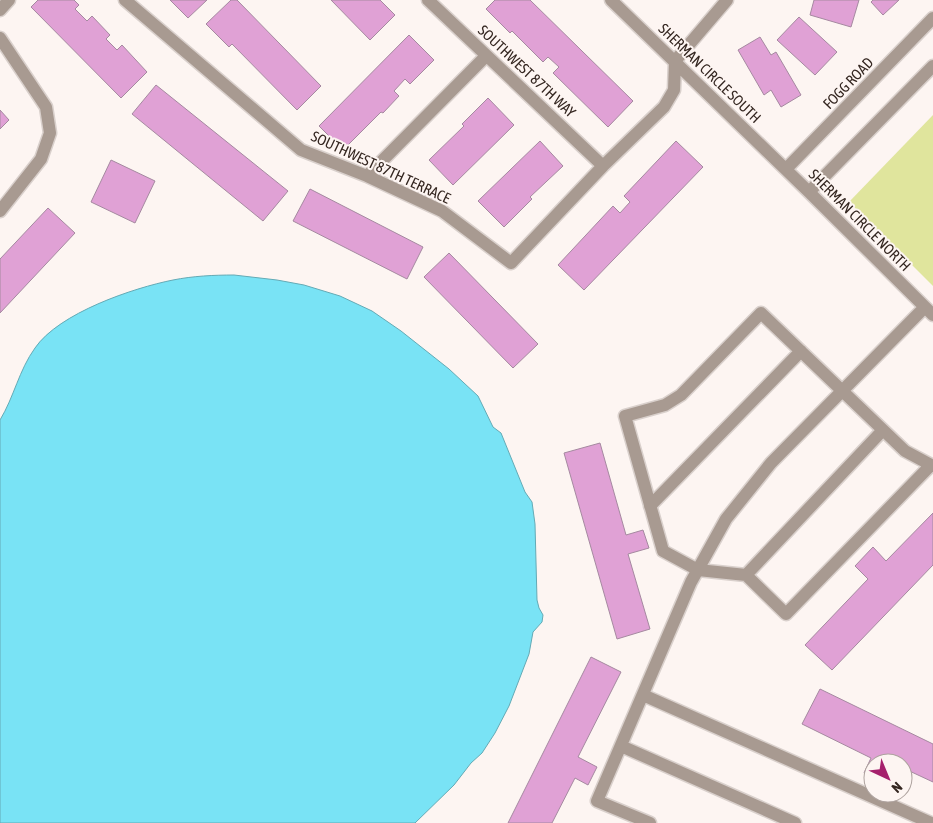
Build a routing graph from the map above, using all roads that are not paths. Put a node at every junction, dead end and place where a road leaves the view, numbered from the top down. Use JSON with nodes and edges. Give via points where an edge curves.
{"nodes":[{"id":1,"x":9,"y":0,"type":"edge"},
{"id":2,"x":125,"y":0,"type":"edge"},
{"id":3,"x":428,"y":0,"type":"edge"},
{"id":4,"x":611,"y":0,"type":"edge"},
{"id":5,"x":727,"y":0,"type":"edge"},
{"id":6,"x":0,"y":10,"type":"edge"},
{"id":7,"x":933,"y":18,"type":"edge"},
{"id":8,"x":0,"y":38,"type":"edge"},
{"id":9,"x":486,"y":56,"type":"junction"},
{"id":10,"x":674,"y":61,"type":"junction"},
{"id":11,"x":933,"y":66,"type":"edge"},
{"id":12,"x":603,"y":166,"type":"junction"},
{"id":13,"x":786,"y":169,"type":"junction"},
{"id":14,"x":367,"y":176,"type":"junction"},
{"id":15,"x":810,"y":192,"type":"junction"},
{"id":16,"x":1,"y":207,"type":"edge"},
{"id":17,"x":929,"y":311,"type":"edge"},
{"id":18,"x":801,"y":351,"type":"junction"},
{"id":19,"x":842,"y":391,"type":"junction"},
{"id":20,"x":883,"y":430,"type":"junction"},
{"id":21,"x":932,"y":465,"type":"edge"},
{"id":22,"x":650,"y":506,"type":"junction"},
{"id":23,"x":698,"y":570,"type":"junction"},
{"id":24,"x":746,"y":576,"type":"junction"},
{"id":25,"x":643,"y":695,"type":"junction"},
{"id":26,"x":621,"y":746,"type":"junction"},
{"id":27,"x":650,"y":823,"type":"edge"},
{"id":28,"x":794,"y":823,"type":"edge"},
{"id":29,"x":931,"y":823,"type":"edge"}],
"edges":[{"from":1,"to":6,"type":"street"},
{"from":2,"to":14,"type":"street","name":"SOUTHWEST 87TH TERRACE","via":[[301,150]]},
{"from":3,"to":9,"type":"street","name":"SOUTHWEST 87TH WAY"},
{"from":4,"to":10,"type":"street","name":"SHERMAN CIRCLE SOUTH"},
{"from":5,"to":10,"type":"street"},
{"from":7,"to":13,"type":"street","name":"FOGG ROAD"},
{"from":8,"to":16,"type":"street","via":[[46,107],[50,133],[41,159]]},
{"from":9,"to":12,"type":"street","name":"SOUTHWEST 87TH WAY"},
{"from":9,"to":14,"type":"street"},
{"from":10,"to":12,"type":"street","via":[[674,90],[664,107]]},
{"from":10,"to":13,"type":"street","name":"SHERMAN CIRCLE SOUTH"},
{"from":11,"to":15,"type":"street"},
{"from":12,"to":14,"type":"street","name":"SOUTHWEST 87TH TERRACE","via":[[511,263],[442,211]]},
{"from":13,"to":15,"type":"street","name":"SHERMAN CIRCLE NORTH"},
{"from":15,"to":17,"type":"street","name":"SHERMAN CIRCLE NORTH"},
{"from":17,"to":19,"type":"street"},
{"from":18,"to":19,"type":"street"},
{"from":18,"to":22,"type":"street"},
{"from":18,"to":22,"type":"street","via":[[761,313],[681,395],[665,405],[625,416]]},
{"from":19,"to":20,"type":"street"},
{"from":19,"to":23,"type":"street","via":[[771,464],[726,519]]},
{"from":20,"to":21,"type":"street","via":[[905,451]]},
{"from":20,"to":24,"type":"street"},
{"from":21,"to":24,"type":"street","via":[[786,614]]},
{"from":22,"to":23,"type":"street","via":[[663,551]]},
{"from":23,"to":24,"type":"street"},
{"from":23,"to":25,"type":"street"},
{"from":25,"to":26,"type":"street"},
{"from":25,"to":29,"type":"street"},
{"from":26,"to":27,"type":"street","via":[[598,801]]},
{"from":26,"to":28,"type":"street"}]}
